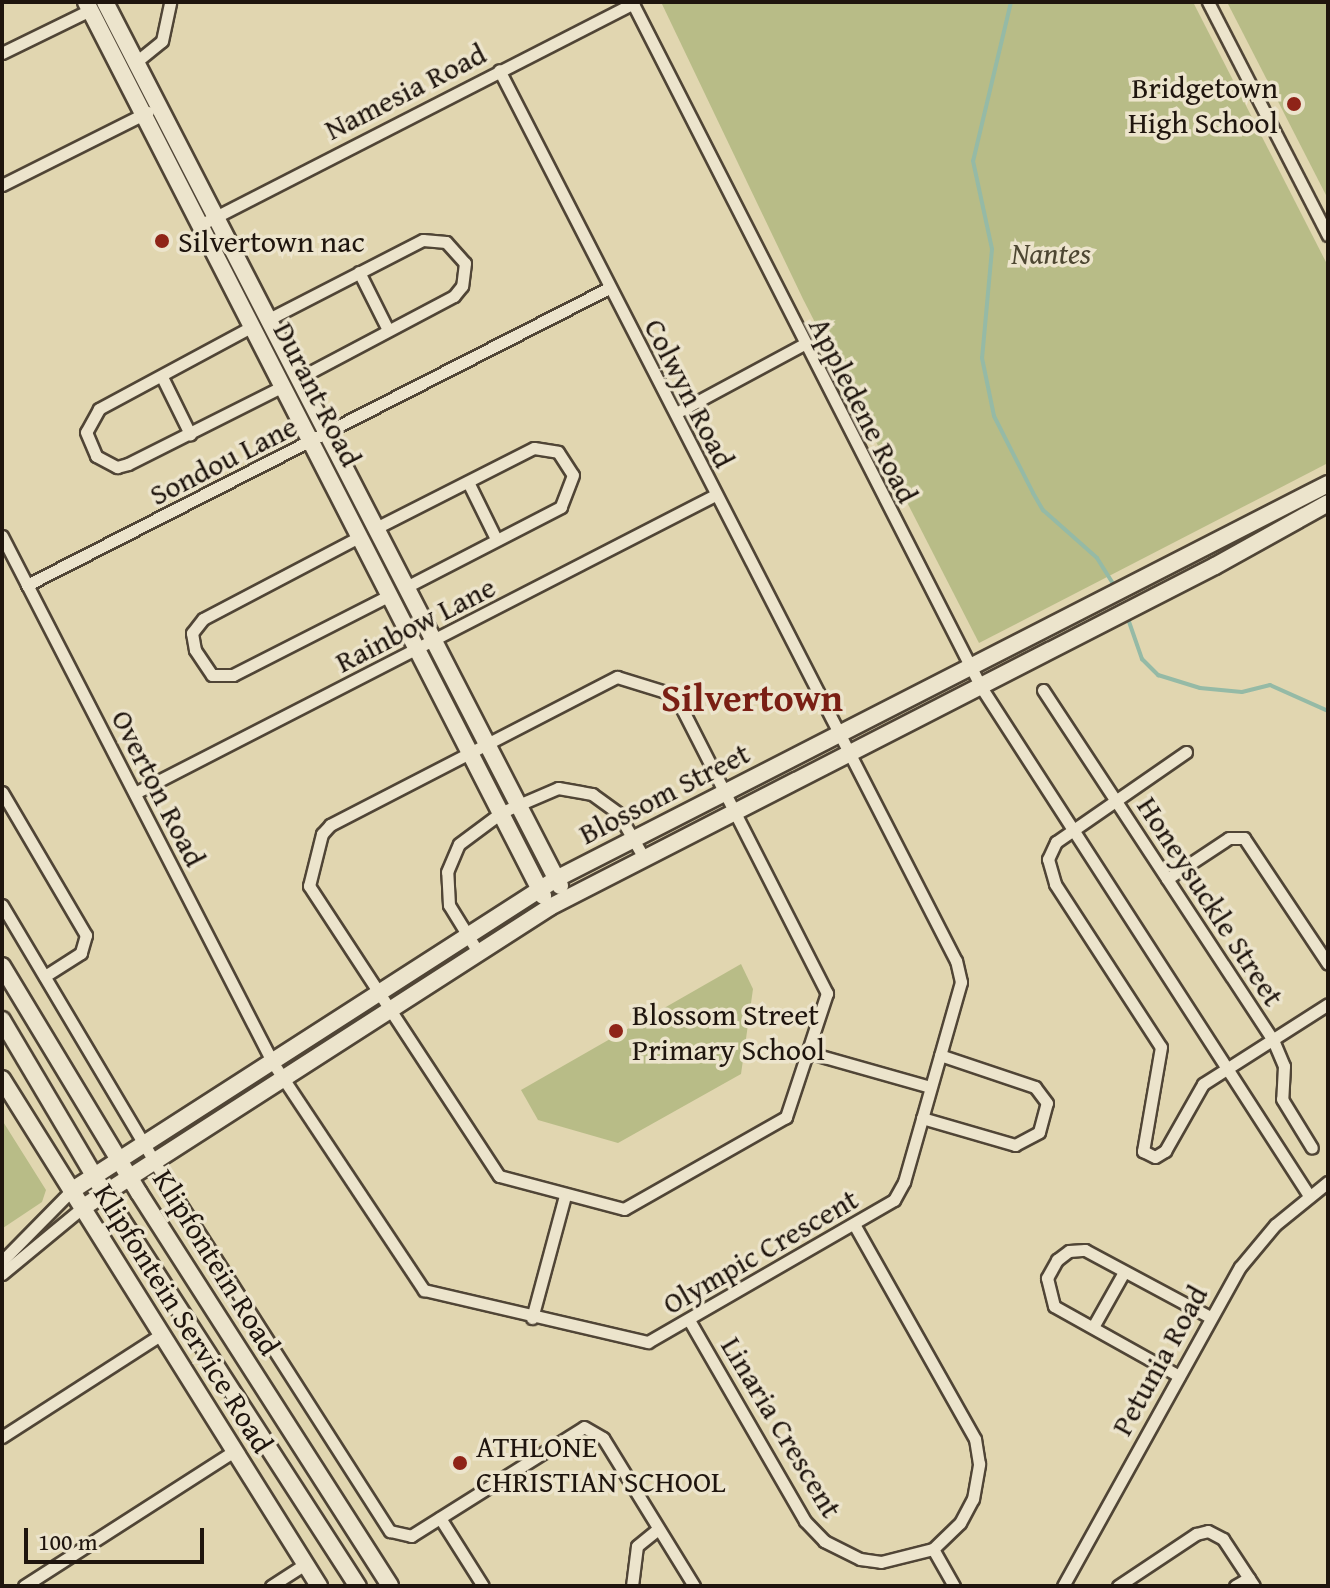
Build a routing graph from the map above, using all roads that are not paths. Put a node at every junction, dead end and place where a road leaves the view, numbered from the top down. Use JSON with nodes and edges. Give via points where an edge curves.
{"nodes":[{"id":1,"x":170,"y":2,"type":"edge"},
{"id":2,"x":632,"y":2,"type":"edge"},
{"id":3,"x":1208,"y":2,"type":"edge"},
{"id":4,"x":93,"y":5,"type":"edge"},
{"id":5,"x":2,"y":53,"type":"edge"},
{"id":6,"x":136,"y":62,"type":"junction"},
{"id":7,"x":499,"y":70,"type":"junction"},
{"id":8,"x":159,"y":107,"type":"junction"},
{"id":9,"x":142,"y":114,"type":"junction"},
{"id":10,"x":2,"y":185,"type":"edge"},
{"id":11,"x":215,"y":216,"type":"junction"},
{"id":12,"x":200,"y":225,"type":"junction"},
{"id":13,"x":1328,"y":235,"type":"edge"},
{"id":14,"x":359,"y":272,"type":"junction"},
{"id":15,"x":609,"y":288,"type":"junction"},
{"id":16,"x":269,"y":319,"type":"junction"},
{"id":17,"x":251,"y":327,"type":"junction"},
{"id":18,"x":388,"y":330,"type":"junction"},
{"id":19,"x":804,"y":344,"type":"junction"},
{"id":20,"x":162,"y":377,"type":"junction"},
{"id":21,"x":291,"y":382,"type":"junction"},
{"id":22,"x":676,"y":413,"type":"junction"},
{"id":23,"x":190,"y":434,"type":"junction"},
{"id":24,"x":320,"y":439,"type":"junction"},
{"id":25,"x":468,"y":482,"type":"junction"},
{"id":26,"x":1328,"y":484,"type":"edge"},
{"id":27,"x":715,"y":495,"type":"junction"},
{"id":28,"x":1328,"y":503,"type":"edge"},
{"id":29,"x":376,"y":528,"type":"junction"},
{"id":30,"x":2,"y":536,"type":"edge"},
{"id":31,"x":359,"y":537,"type":"junction"},
{"id":32,"x":496,"y":539,"type":"junction"},
{"id":33,"x":1205,"y":547,"type":"junction"},
{"id":34,"x":1215,"y":566,"type":"junction"},
{"id":35,"x":27,"y":585,"type":"junction"},
{"id":36,"x":406,"y":587,"type":"junction"},
{"id":37,"x":390,"y":595,"type":"junction"},
{"id":38,"x":426,"y":645,"type":"junction"},
{"id":39,"x":971,"y":669,"type":"junction"},
{"id":40,"x":981,"y":687,"type":"junction"},
{"id":41,"x":1043,"y":690,"type":"dead end"},
{"id":42,"x":840,"y":737,"type":"junction"},
{"id":43,"x":487,"y":745,"type":"junction"},
{"id":44,"x":1186,"y":752,"type":"dead end"},
{"id":45,"x":471,"y":753,"type":"junction"},
{"id":46,"x":848,"y":753,"type":"junction"},
{"id":47,"x":2,"y":792,"type":"edge"},
{"id":48,"x":135,"y":793,"type":"junction"},
{"id":49,"x":727,"y":793,"type":"junction"},
{"id":50,"x":1116,"y":800,"type":"junction"},
{"id":51,"x":518,"y":804,"type":"junction"},
{"id":52,"x":735,"y":810,"type":"junction"},
{"id":53,"x":502,"y":812,"type":"junction"},
{"id":54,"x":1073,"y":828,"type":"junction"},
{"id":55,"x":634,"y":838,"type":"junction"},
{"id":56,"x":644,"y":858,"type":"junction"},
{"id":57,"x":556,"y":879,"type":"junction"},
{"id":58,"x":1167,"y":879,"type":"junction"},
{"id":59,"x":540,"y":889,"type":"junction"},
{"id":60,"x":567,"y":898,"type":"junction"},
{"id":61,"x":2,"y":905,"type":"edge"},
{"id":62,"x":550,"y":907,"type":"junction"},
{"id":63,"x":467,"y":936,"type":"junction"},
{"id":64,"x":478,"y":952,"type":"junction"},
{"id":65,"x":1328,"y":964,"type":"edge"},
{"id":66,"x":2,"y":966,"type":"edge"},
{"id":67,"x":45,"y":976,"type":"junction"},
{"id":68,"x":380,"y":995,"type":"junction"},
{"id":69,"x":1328,"y":1004,"type":"edge"},
{"id":70,"x":390,"y":1011,"type":"junction"},
{"id":71,"x":2,"y":1020,"type":"edge"},
{"id":72,"x":1273,"y":1040,"type":"junction"},
{"id":73,"x":810,"y":1053,"type":"junction"},
{"id":74,"x":940,"y":1055,"type":"junction"},
{"id":75,"x":273,"y":1063,"type":"junction"},
{"id":76,"x":1228,"y":1069,"type":"junction"},
{"id":77,"x":2,"y":1079,"type":"edge"},
{"id":78,"x":284,"y":1080,"type":"junction"},
{"id":79,"x":930,"y":1087,"type":"junction"},
{"id":80,"x":922,"y":1118,"type":"junction"},
{"id":81,"x":145,"y":1145,"type":"junction"},
{"id":82,"x":1312,"y":1148,"type":"dead end"},
{"id":83,"x":120,"y":1161,"type":"junction"},
{"id":84,"x":156,"y":1161,"type":"junction"},
{"id":85,"x":95,"y":1176,"type":"junction"},
{"id":86,"x":130,"y":1178,"type":"junction"},
{"id":87,"x":1328,"y":1182,"type":"edge"},
{"id":88,"x":71,"y":1191,"type":"junction"},
{"id":89,"x":105,"y":1194,"type":"junction"},
{"id":90,"x":1308,"y":1194,"type":"junction"},
{"id":91,"x":565,"y":1196,"type":"junction"},
{"id":92,"x":82,"y":1208,"type":"junction"},
{"id":93,"x":854,"y":1224,"type":"junction"},
{"id":94,"x":2,"y":1261,"type":"edge"},
{"id":95,"x":1124,"y":1272,"type":"junction"},
{"id":96,"x":2,"y":1274,"type":"edge"},
{"id":97,"x":1210,"y":1317,"type":"junction"},
{"id":98,"x":532,"y":1318,"type":"junction"},
{"id":99,"x":689,"y":1320,"type":"junction"},
{"id":100,"x":1093,"y":1327,"type":"junction"},
{"id":101,"x":160,"y":1335,"type":"junction"},
{"id":102,"x":1179,"y":1376,"type":"junction"},
{"id":103,"x":2,"y":1437,"type":"edge"},
{"id":104,"x":234,"y":1451,"type":"junction"},
{"id":105,"x":440,"y":1518,"type":"junction"},
{"id":106,"x":657,"y":1530,"type":"junction"},
{"id":107,"x":933,"y":1549,"type":"junction"},
{"id":108,"x":305,"y":1564,"type":"junction"},
{"id":109,"x":1251,"y":1582,"type":"edge"},
{"id":110,"x":1065,"y":1585,"type":"edge"},
{"id":111,"x":24,"y":1586,"type":"edge"},
{"id":112,"x":271,"y":1586,"type":"edge"},
{"id":113,"x":319,"y":1586,"type":"edge"},
{"id":114,"x":358,"y":1586,"type":"edge"},
{"id":115,"x":390,"y":1586,"type":"edge"},
{"id":116,"x":483,"y":1586,"type":"edge"},
{"id":117,"x":632,"y":1586,"type":"edge"},
{"id":118,"x":694,"y":1586,"type":"edge"},
{"id":119,"x":954,"y":1586,"type":"edge"},
{"id":120,"x":1118,"y":1586,"type":"edge"},
{"id":121,"x":1235,"y":1586,"type":"edge"}],
"edges":[{"from":1,"to":6,"type":"street","via":[[162,41]]},
{"from":2,"to":7,"type":"street","name":"Namesia Road"},
{"from":2,"to":19,"type":"street","name":"Appledene Road"},
{"from":3,"to":13,"type":"street"},
{"from":4,"to":5,"type":"street"},
{"from":4,"to":6,"type":"street","name":"Durant Road"},
{"from":4,"to":9,"type":"street","name":"Durant Road"},
{"from":6,"to":8,"type":"street","name":"Durant Road"},
{"from":7,"to":11,"type":"street","name":"Namesia Road"},
{"from":7,"to":15,"type":"street","name":"Colwyn Road"},
{"from":8,"to":9,"type":"street"},
{"from":8,"to":11,"type":"street","name":"Durant Road"},
{"from":9,"to":10,"type":"street"},
{"from":9,"to":12,"type":"street","name":"Durant Road"},
{"from":11,"to":12,"type":"street","name":"Namesia Road"},
{"from":11,"to":16,"type":"street","name":"Durant Road"},
{"from":12,"to":17,"type":"street","name":"Durant Road"},
{"from":14,"to":16,"type":"street"},
{"from":14,"to":18,"type":"street"},
{"from":14,"to":18,"type":"street","via":[[434,238],[455,248],[465,263],[462,286],[454,296]]},
{"from":15,"to":22,"type":"street","name":"Colwyn Road"},
{"from":15,"to":24,"type":"street","name":"Sondou Lane"},
{"from":16,"to":21,"type":"street","name":"Durant Road"},
{"from":17,"to":20,"type":"street"},
{"from":17,"to":21,"type":"street","name":"Durant Road"},
{"from":18,"to":21,"type":"street"},
{"from":19,"to":22,"type":"street"},
{"from":19,"to":39,"type":"street","name":"Appledene Road"},
{"from":20,"to":23,"type":"street"},
{"from":20,"to":23,"type":"street","via":[[99,409],[86,424],[87,439],[102,462],[117,467]]},
{"from":21,"to":23,"type":"street"},
{"from":21,"to":24,"type":"street","name":"Durant Road"},
{"from":22,"to":27,"type":"street","name":"Colwyn Road"},
{"from":24,"to":29,"type":"street","name":"Durant Road"},
{"from":24,"to":31,"type":"street","name":"Durant Road"},
{"from":24,"to":35,"type":"street","name":"Sondou Lane"},
{"from":25,"to":29,"type":"street"},
{"from":25,"to":32,"type":"street"},
{"from":25,"to":32,"type":"street","via":[[545,447],[563,457],[573,475],[574,484],[561,507]]},
{"from":26,"to":33,"type":"street","name":"Blossom Street"},
{"from":27,"to":38,"type":"street","name":"Rainbow Lane"},
{"from":27,"to":42,"type":"street","name":"Colwyn Road"},
{"from":28,"to":34,"type":"street","name":"Blossom Street"},
{"from":29,"to":36,"type":"street","name":"Durant Road"},
{"from":30,"to":35,"type":"street","name":"Overton Road"},
{"from":31,"to":37,"type":"street","name":"Durant Road"},
{"from":31,"to":37,"type":"street","via":[[203,619],[192,633],[195,650],[212,675],[233,675]]},
{"from":32,"to":36,"type":"street"},
{"from":33,"to":34,"type":"street"},
{"from":33,"to":39,"type":"street","name":"Blossom Street"},
{"from":34,"to":40,"type":"street","name":"Blossom Street"},
{"from":35,"to":48,"type":"street","name":"Overton Road"},
{"from":36,"to":38,"type":"street","name":"Durant Road"},
{"from":37,"to":38,"type":"street","name":"Durant Road"},
{"from":38,"to":43,"type":"street","name":"Durant Road"},
{"from":38,"to":45,"type":"street","name":"Durant Road"},
{"from":38,"to":48,"type":"street","name":"Rainbow Lane"},
{"from":39,"to":40,"type":"street","name":"Appledene Road"},
{"from":39,"to":42,"type":"street","name":"Blossom Street"},
{"from":40,"to":46,"type":"street","name":"Blossom Street"},
{"from":40,"to":54,"type":"street","name":"Appledene Road"},
{"from":41,"to":50,"type":"street","name":"Honeysuckle Street"},
{"from":42,"to":46,"type":"street","name":"Colwyn Road"},
{"from":42,"to":49,"type":"street","name":"Blossom Street"},
{"from":43,"to":45,"type":"street"},
{"from":43,"to":49,"type":"street","via":[[609,681],[628,677],[675,695]]},
{"from":43,"to":51,"type":"street","name":"Durant Road"},
{"from":44,"to":50,"type":"street"},
{"from":45,"to":53,"type":"street","name":"Durant Road"},
{"from":45,"to":68,"type":"street","via":[[330,825],[322,834],[309,886]]},
{"from":46,"to":52,"type":"street","name":"Blossom Street"},
{"from":46,"to":74,"type":"street","name":"Olympic Crescent","via":[[960,973]]},
{"from":47,"to":67,"type":"street","via":[[86,935],[81,953]]},
{"from":48,"to":75,"type":"street","name":"Overton Road"},
{"from":49,"to":52,"type":"street"},
{"from":49,"to":55,"type":"street","name":"Blossom Street"},
{"from":50,"to":54,"type":"street"},
{"from":50,"to":58,"type":"street","name":"Honeysuckle Street"},
{"from":51,"to":53,"type":"street"},
{"from":51,"to":55,"type":"street","via":[[558,788],[592,794],[618,813]]},
{"from":51,"to":57,"type":"street","name":"Durant Road"},
{"from":52,"to":56,"type":"street","name":"Blossom Street"},
{"from":52,"to":73,"type":"street","via":[[825,982]]},
{"from":53,"to":59,"type":"street","name":"Durant Road"},
{"from":53,"to":63,"type":"street","via":[[459,844],[447,872],[449,905]]},
{"from":54,"to":76,"type":"street","name":"Appledene Road"},
{"from":54,"to":76,"type":"street","via":[[1050,849],[1049,870],[1163,1054],[1143,1151],[1155,1157],[1165,1151],[1198,1089]]},
{"from":55,"to":56,"type":"street"},
{"from":55,"to":57,"type":"street","name":"Blossom Street"},
{"from":56,"to":60,"type":"street","name":"Blossom Street"},
{"from":57,"to":59,"type":"street","name":"Blossom Street"},
{"from":57,"to":60,"type":"street","name":"Durant Road"},
{"from":58,"to":65,"type":"street","via":[[1229,838],[1244,838]]},
{"from":58,"to":72,"type":"street","name":"Honeysuckle Street"},
{"from":59,"to":62,"type":"street","name":"Durant Road"},
{"from":59,"to":63,"type":"street","name":"Blossom Street"},
{"from":60,"to":62,"type":"street","name":"Blossom Street"},
{"from":61,"to":67,"type":"street"},
{"from":62,"to":64,"type":"street","name":"Blossom Street"},
{"from":63,"to":64,"type":"street"},
{"from":63,"to":68,"type":"street","name":"Blossom Street"},
{"from":64,"to":70,"type":"street","name":"Blossom Street"},
{"from":66,"to":83,"type":"street","name":"Klipfontein Road"},
{"from":67,"to":81,"type":"street"},
{"from":68,"to":70,"type":"street"},
{"from":68,"to":75,"type":"street","name":"Blossom Street"},
{"from":69,"to":72,"type":"street"},
{"from":70,"to":78,"type":"street","name":"Blossom Street"},
{"from":70,"to":91,"type":"street","via":[[499,1176]]},
{"from":71,"to":85,"type":"street","name":"Klipfontein Road"},
{"from":72,"to":76,"type":"street"},
{"from":72,"to":82,"type":"street","name":"Honeysuckle Street","via":[[1284,1066],[1282,1099]]},
{"from":73,"to":79,"type":"street"},
{"from":73,"to":91,"type":"street","via":[[791,1111],[781,1121],[632,1208]]},
{"from":74,"to":79,"type":"street","name":"Olympic Crescent"},
{"from":74,"to":80,"type":"street","via":[[1035,1087],[1047,1103],[1039,1132],[1015,1145]]},
{"from":75,"to":78,"type":"street","name":"Overton Road"},
{"from":75,"to":81,"type":"street","name":"Blossom Street"},
{"from":76,"to":90,"type":"street","name":"Appledene Road"},
{"from":77,"to":88,"type":"street","name":"Klipfontein Service Road"},
{"from":78,"to":84,"type":"street","name":"Blossom Street"},
{"from":78,"to":98,"type":"street","name":"Olympic Crescent","via":[[415,1283],[435,1296]]},
{"from":79,"to":80,"type":"street","name":"Olympic Crescent"},
{"from":80,"to":93,"type":"street","name":"Olympic Crescent","via":[[900,1192]]},
{"from":81,"to":83,"type":"street","name":"Blossom Street"},
{"from":81,"to":84,"type":"street"},
{"from":83,"to":85,"type":"street","name":"Blossom Street"},
{"from":83,"to":86,"type":"street","name":"Klipfontein Road"},
{"from":84,"to":86,"type":"street","name":"Blossom Street"},
{"from":84,"to":105,"type":"street","via":[[390,1531],[405,1538]]},
{"from":85,"to":88,"type":"street","name":"Blossom Street"},
{"from":85,"to":89,"type":"street","name":"Klipfontein Road"},
{"from":86,"to":89,"type":"street","name":"Blossom Street"},
{"from":86,"to":115,"type":"street","name":"Klipfontein Road"},
{"from":87,"to":90,"type":"street","name":"Petunia Road"},
{"from":88,"to":92,"type":"street","name":"Klipfontein Service Road"},
{"from":88,"to":94,"type":"street"},
{"from":89,"to":92,"type":"street","name":"Blossom Street"},
{"from":89,"to":114,"type":"street","name":"Klipfontein Road"},
{"from":90,"to":97,"type":"street","name":"Petunia Road","via":[[1258,1242]]},
{"from":91,"to":98,"type":"street"},
{"from":92,"to":96,"type":"street"},
{"from":92,"to":101,"type":"street","name":"Klipfontein Service Road"},
{"from":93,"to":99,"type":"street","name":"Olympic Crescent"},
{"from":93,"to":107,"type":"street","via":[[975,1439],[979,1464],[973,1499],[960,1523]]},
{"from":95,"to":97,"type":"street"},
{"from":95,"to":100,"type":"street"},
{"from":95,"to":100,"type":"street","via":[[1085,1250],[1069,1251],[1052,1269],[1047,1294],[1054,1306]]},
{"from":97,"to":102,"type":"street","name":"Petunia Road"},
{"from":98,"to":99,"type":"street","name":"Olympic Crescent","via":[[641,1342]]},
{"from":99,"to":107,"type":"street","name":"Linaria Crescent","via":[[805,1521],[824,1541],[860,1559],[881,1562]]},
{"from":100,"to":102,"type":"street"},
{"from":101,"to":103,"type":"street"},
{"from":101,"to":104,"type":"street","name":"Klipfontein Service Road"},
{"from":102,"to":110,"type":"street","name":"Petunia Road"},
{"from":104,"to":108,"type":"street","name":"Klipfontein Service Road"},
{"from":104,"to":111,"type":"street"},
{"from":105,"to":106,"type":"street","via":[[584,1427],[603,1438]]},
{"from":105,"to":116,"type":"street"},
{"from":106,"to":117,"type":"street","via":[[637,1546]]},
{"from":106,"to":118,"type":"street"},
{"from":107,"to":119,"type":"street"},
{"from":108,"to":112,"type":"street"},
{"from":108,"to":113,"type":"street","name":"Klipfontein Service Road"},
{"from":109,"to":120,"type":"street","via":[[1223,1539],[1208,1531]]},
{"from":109,"to":121,"type":"street"}]}
